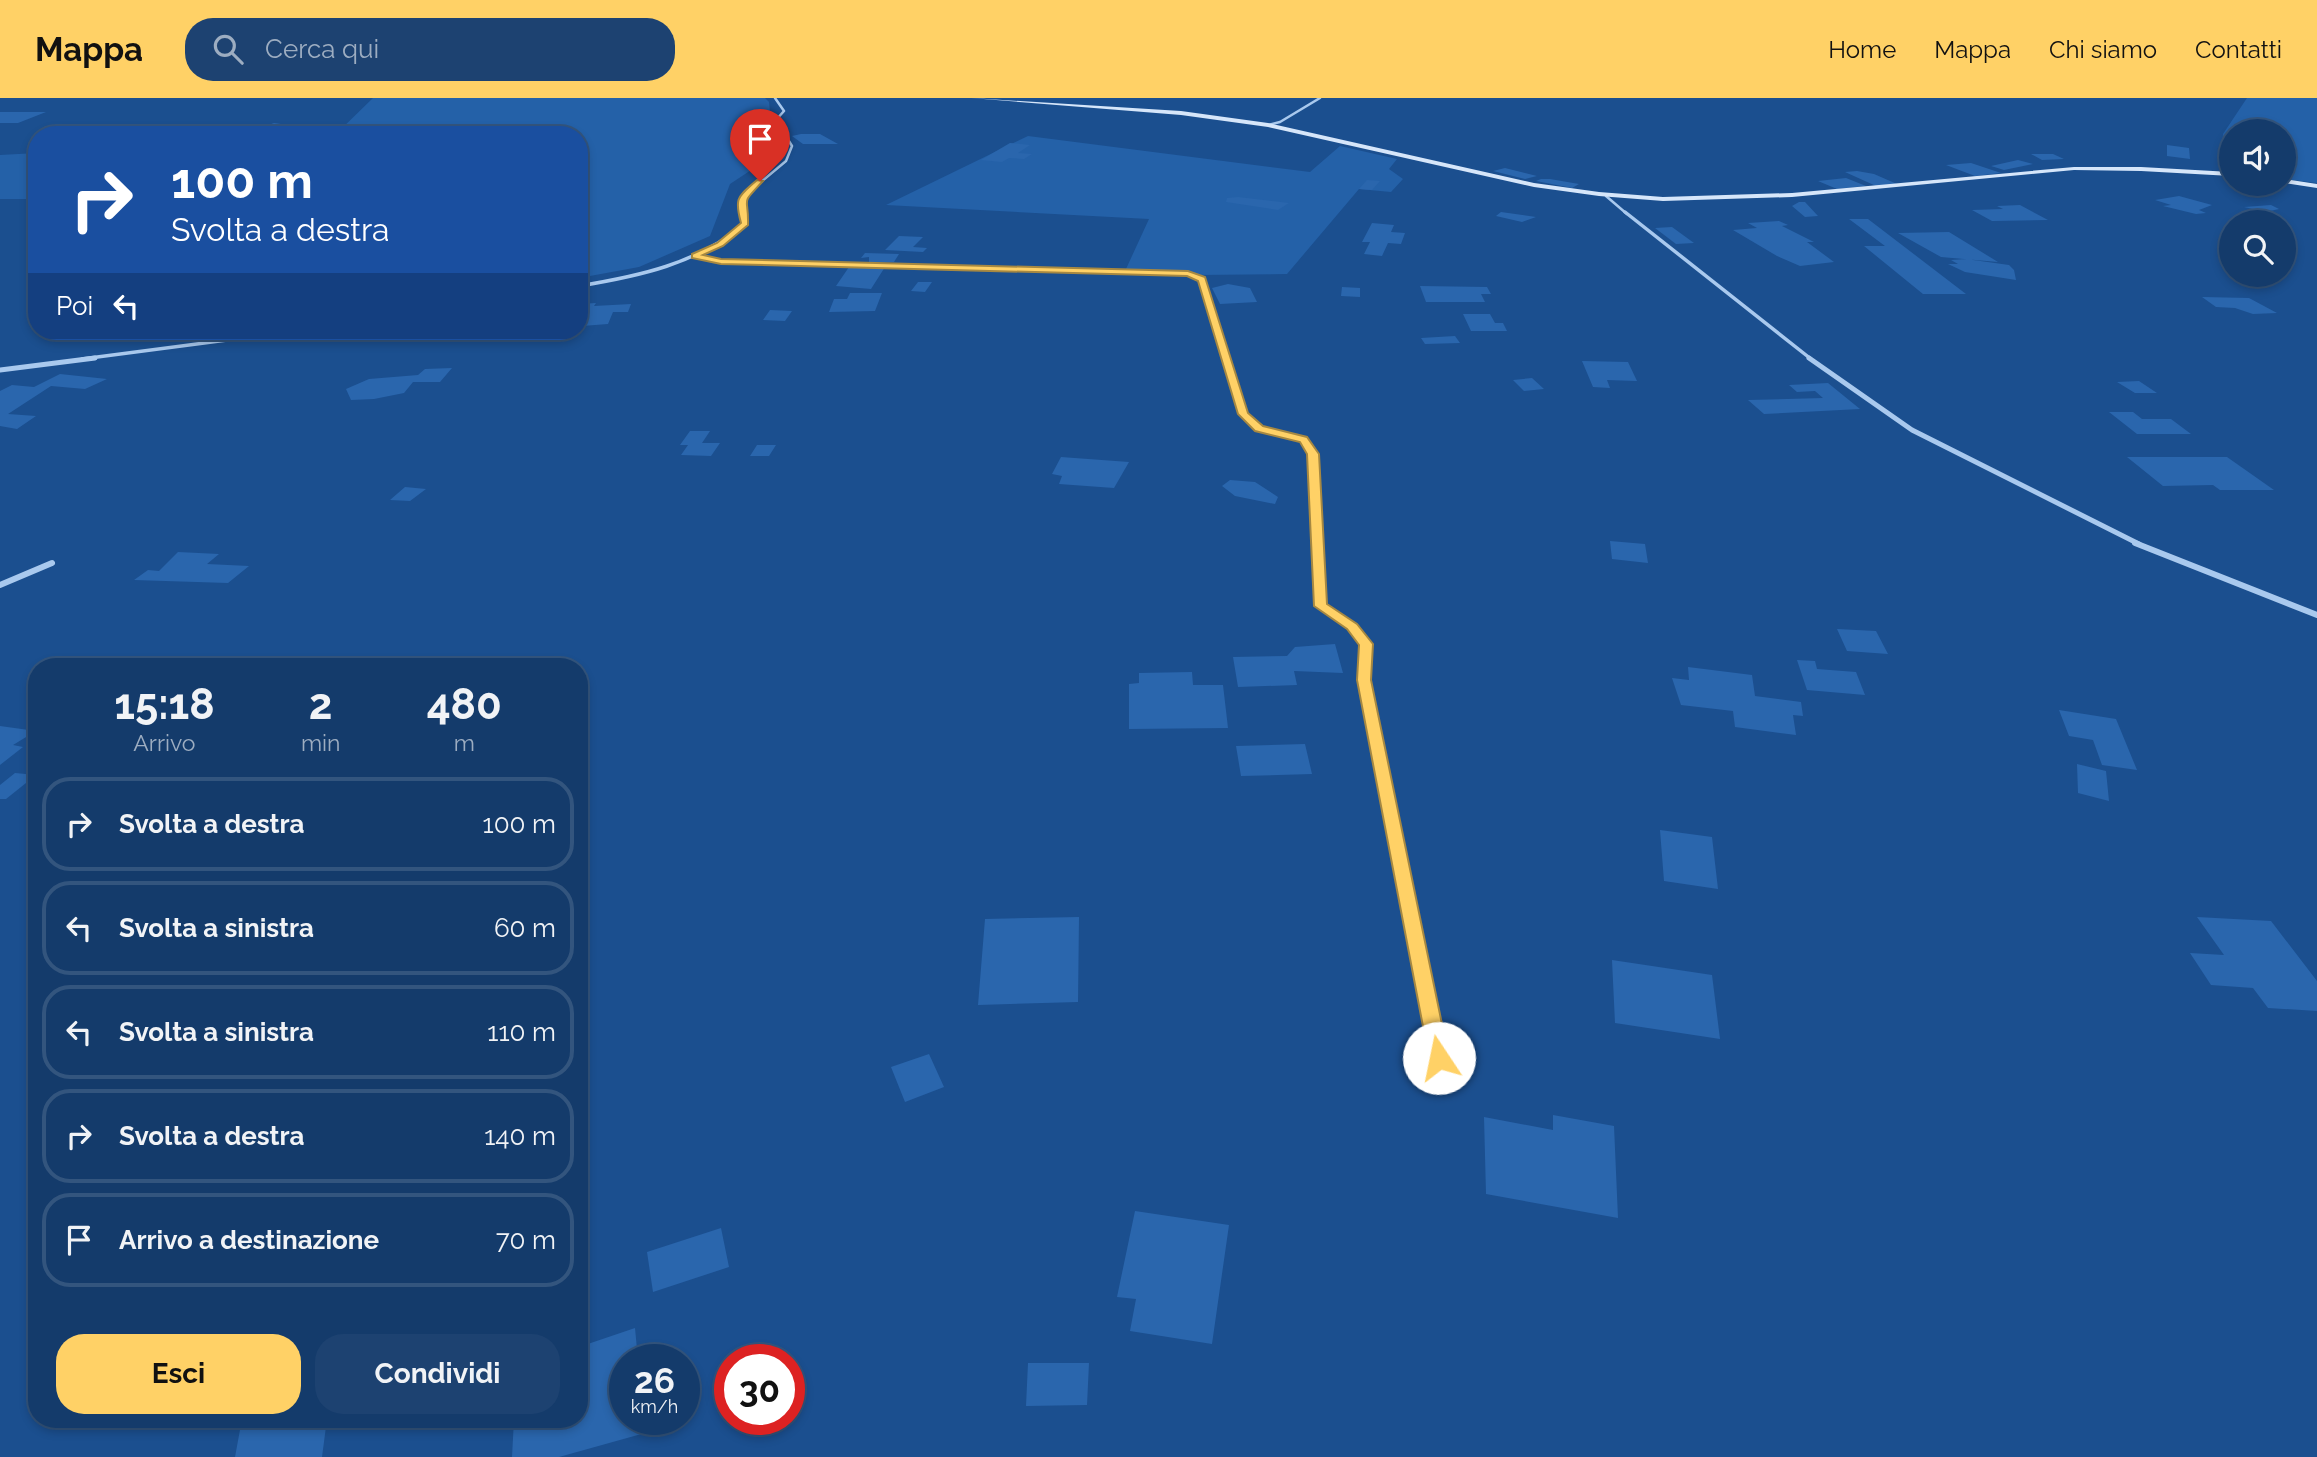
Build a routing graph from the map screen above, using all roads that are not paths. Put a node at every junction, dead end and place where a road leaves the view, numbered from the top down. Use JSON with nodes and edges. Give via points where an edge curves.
{"nodes":[{"id":1,"x":775,"y":98,"type":"edge"},
{"id":2,"x":974,"y":98,"type":"edge"},
{"id":3,"x":1320,"y":98,"type":"edge"},
{"id":4,"x":1268,"y":125,"type":"junction"},
{"id":5,"x":2219,"y":173,"type":"edge"},
{"id":6,"x":2296,"y":183,"type":"edge"},
{"id":7,"x":2317,"y":186,"type":"edge"},
{"id":8,"x":1606,"y":196,"type":"junction"},
{"id":9,"x":695,"y":256,"type":"junction"},
{"id":10,"x":588,"y":284,"type":"edge"},
{"id":11,"x":228,"y":340,"type":"edge"},
{"id":12,"x":0,"y":370,"type":"edge"},
{"id":13,"x":51,"y":563,"type":"dead end"},
{"id":14,"x":0,"y":585,"type":"edge"},
{"id":15,"x":2317,"y":615,"type":"edge"},
{"id":16,"x":1439,"y":1058,"type":"dead end"}],
"edges":[{"from":1,"to":9,"type":"street","via":[[784,111],[777,125],[792,146],[791,153],[742,198],[745,223],[720,244]]},
{"from":2,"to":4,"type":"main road","via":[[1181,113]]},
{"from":3,"to":4,"type":"street"},
{"from":4,"to":8,"type":"main road","via":[[1534,185]]},
{"from":5,"to":8,"type":"main road","via":[[2132,167],[2053,170],[1883,189],[1701,199]]},
{"from":6,"to":7,"type":"main road"},
{"from":8,"to":15,"type":"street","via":[[1701,275],[1912,430],[2142,546]]},
{"from":9,"to":10,"type":"street","via":[[655,273]]},
{"from":9,"to":16,"type":"street","via":[[721,262],[1188,274],[1202,279],[1243,414],[1259,429],[1304,439],[1313,454],[1321,606],[1352,626],[1366,644],[1364,680]]},
{"from":11,"to":12,"type":"street"},
{"from":13,"to":14,"type":"street"}]}
